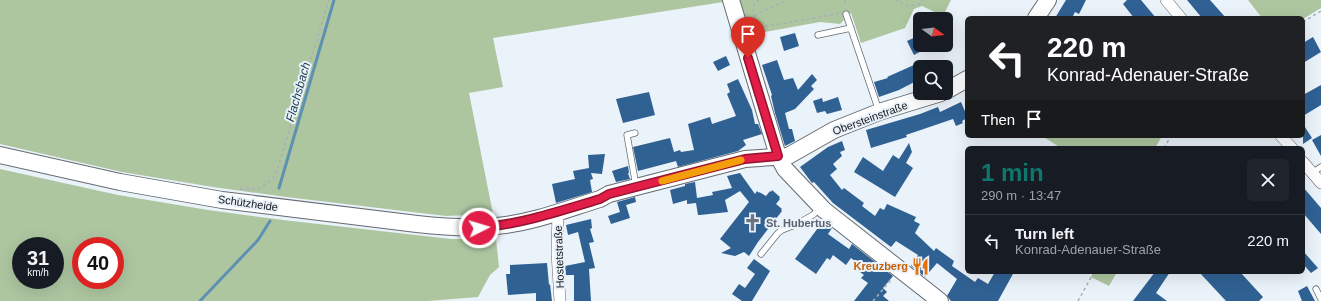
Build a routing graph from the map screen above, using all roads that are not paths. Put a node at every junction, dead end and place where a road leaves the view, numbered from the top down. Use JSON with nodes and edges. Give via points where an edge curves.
{"nodes":[{"id":1,"x":731,"y":0,"type":"edge"},
{"id":2,"x":1048,"y":0,"type":"edge"},
{"id":3,"x":1166,"y":0,"type":"edge"},
{"id":4,"x":846,"y":13,"type":"road end"},
{"id":5,"x":1037,"y":16,"type":"edge"},
{"id":6,"x":1179,"y":16,"type":"edge"},
{"id":7,"x":851,"y":28,"type":"junction"},
{"id":8,"x":818,"y":35,"type":"dead end"},
{"id":9,"x":965,"y":80,"type":"edge"},
{"id":10,"x":953,"y":86,"type":"edge"},
{"id":11,"x":918,"y":100,"type":"edge"},
{"id":12,"x":879,"y":112,"type":"junction"},
{"id":13,"x":635,"y":133,"type":"dead end"},
{"id":14,"x":1283,"y":138,"type":"edge"},
{"id":15,"x":1290,"y":146,"type":"edge"},
{"id":16,"x":0,"y":155,"type":"edge"},
{"id":17,"x":778,"y":156,"type":"junction"},
{"id":18,"x":1305,"y":163,"type":"edge"},
{"id":19,"x":1317,"y":170,"type":"edge"},
{"id":20,"x":1321,"y":183,"type":"edge"},
{"id":21,"x":636,"y":186,"type":"junction"},
{"id":22,"x":821,"y":207,"type":"junction"},
{"id":23,"x":558,"y":212,"type":"junction"},
{"id":24,"x":499,"y":226,"type":"joint"},
{"id":25,"x":761,"y":254,"type":"dead end"},
{"id":26,"x":1316,"y":289,"type":"dead end"},
{"id":27,"x":1321,"y":299,"type":"edge"},
{"id":28,"x":560,"y":301,"type":"edge"},
{"id":29,"x":940,"y":301,"type":"edge"}],
"edges":[{"from":1,"to":17,"type":"street"},
{"from":2,"to":5,"type":"street"},
{"from":3,"to":6,"type":"street"},
{"from":4,"to":7,"type":"lane"},
{"from":7,"to":8,"type":"lane"},
{"from":7,"to":12,"type":"lane"},
{"from":9,"to":10,"type":"street"},
{"from":11,"to":12,"type":"street","name":"Obersteinstraße"},
{"from":12,"to":17,"type":"street","name":"Obersteinstraße","via":[[834,130],[788,156]]},
{"from":13,"to":21,"type":"lane","via":[[627,136]]},
{"from":14,"to":15,"type":"street"},
{"from":16,"to":24,"type":"street","name":"Schützheide","via":[[120,182],[222,200],[447,227]]},
{"from":17,"to":21,"type":"street","name":"Hostetstraße","via":[[745,159]]},
{"from":17,"to":22,"type":"street","via":[[785,169]]},
{"from":18,"to":19,"type":"street"},
{"from":19,"to":20,"type":"street"},
{"from":21,"to":23,"type":"street","name":"Hostetstraße"},
{"from":22,"to":25,"type":"lane","via":[[795,226],[778,233]]},
{"from":22,"to":29,"type":"street"},
{"from":23,"to":24,"type":"street","name":"Hostetstraße"},
{"from":23,"to":28,"type":"street","name":"Hostetstraße"},
{"from":26,"to":27,"type":"lane"}]}
